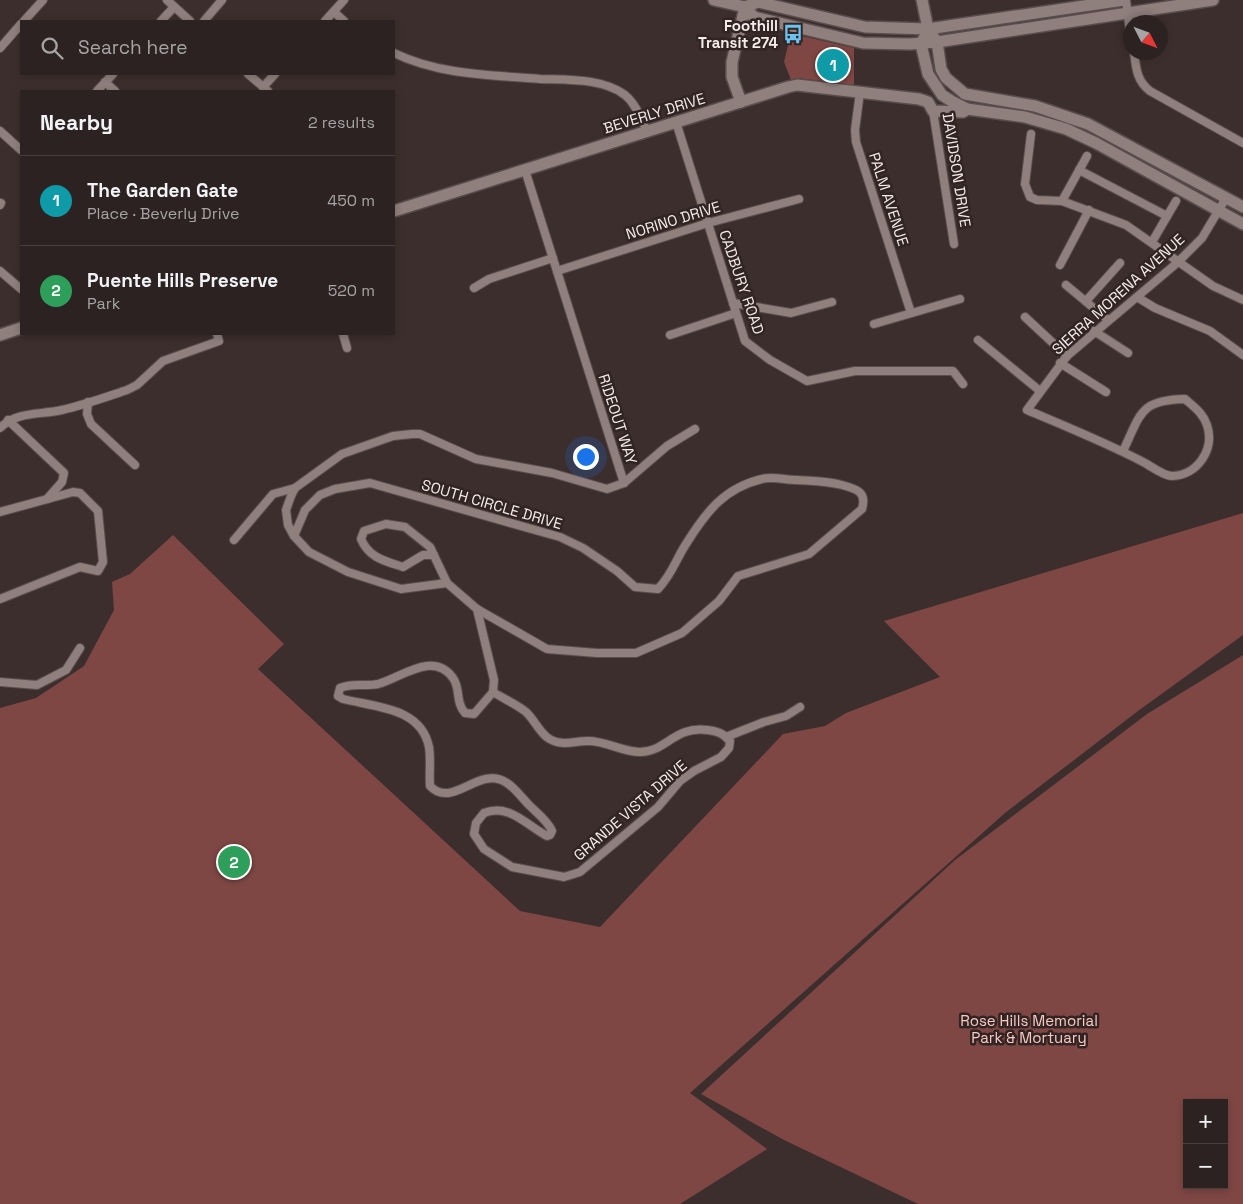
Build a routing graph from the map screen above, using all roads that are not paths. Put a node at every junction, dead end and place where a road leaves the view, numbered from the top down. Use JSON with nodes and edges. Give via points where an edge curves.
{"nodes":[{"id":1,"x":43,"y":0,"type":"edge"},
{"id":2,"x":166,"y":0,"type":"edge"},
{"id":3,"x":222,"y":0,"type":"edge"},
{"id":4,"x":344,"y":0,"type":"edge"},
{"id":5,"x":714,"y":0,"type":"edge"},
{"id":6,"x":922,"y":0,"type":"edge"},
{"id":7,"x":1125,"y":0,"type":"edge"},
{"id":8,"x":1213,"y":0,"type":"edge"},
{"id":9,"x":1088,"y":2,"type":"edge"},
{"id":10,"x":1195,"y":2,"type":"edge"},
{"id":11,"x":745,"y":4,"type":"edge"},
{"id":12,"x":174,"y":7,"type":"junction"},
{"id":13,"x":334,"y":12,"type":"junction"},
{"id":14,"x":1128,"y":14,"type":"junction"},
{"id":15,"x":1090,"y":19,"type":"junction"},
{"id":16,"x":25,"y":20,"type":"edge"},
{"id":17,"x":162,"y":20,"type":"edge"},
{"id":18,"x":189,"y":20,"type":"edge"},
{"id":19,"x":205,"y":20,"type":"edge"},
{"id":20,"x":326,"y":20,"type":"edge"},
{"id":21,"x":343,"y":20,"type":"edge"},
{"id":22,"x":20,"y":25,"type":"edge"},
{"id":23,"x":928,"y":29,"type":"junction"},
{"id":24,"x":937,"y":42,"type":"junction"},
{"id":25,"x":921,"y":44,"type":"junction"},
{"id":26,"x":0,"y":48,"type":"edge"},
{"id":27,"x":395,"y":53,"type":"edge"},
{"id":28,"x":1135,"y":60,"type":"edge"},
{"id":29,"x":112,"y":75,"type":"edge"},
{"id":30,"x":249,"y":75,"type":"edge"},
{"id":31,"x":274,"y":75,"type":"edge"},
{"id":32,"x":105,"y":82,"type":"junction"},
{"id":33,"x":933,"y":83,"type":"junction"},
{"id":34,"x":265,"y":89,"type":"edge"},
{"id":35,"x":98,"y":90,"type":"edge"},
{"id":36,"x":114,"y":90,"type":"edge"},
{"id":37,"x":860,"y":92,"type":"junction"},
{"id":38,"x":740,"y":102,"type":"junction"},
{"id":39,"x":927,"y":104,"type":"junction"},
{"id":40,"x":1027,"y":104,"type":"junction"},
{"id":41,"x":967,"y":109,"type":"junction"},
{"id":42,"x":1025,"y":117,"type":"junction"},
{"id":43,"x":676,"y":122,"type":"junction"},
{"id":44,"x":0,"y":131,"type":"edge"},
{"id":45,"x":647,"y":131,"type":"junction"},
{"id":46,"x":1031,"y":134,"type":"dead end"},
{"id":47,"x":1243,"y":142,"type":"edge"},
{"id":48,"x":20,"y":149,"type":"edge"},
{"id":49,"x":1087,"y":156,"type":"dead end"},
{"id":50,"x":525,"y":170,"type":"junction"},
{"id":51,"x":1079,"y":170,"type":"junction"},
{"id":52,"x":1226,"y":198,"type":"junction"},
{"id":53,"x":799,"y":199,"type":"dead end"},
{"id":54,"x":1062,"y":201,"type":"junction"},
{"id":55,"x":1176,"y":201,"type":"dead end"},
{"id":56,"x":1243,"y":207,"type":"edge"},
{"id":57,"x":1089,"y":210,"type":"junction"},
{"id":58,"x":1219,"y":210,"type":"junction"},
{"id":59,"x":395,"y":211,"type":"edge"},
{"id":60,"x":1166,"y":216,"type":"junction"},
{"id":61,"x":708,"y":223,"type":"junction"},
{"id":62,"x":1243,"y":224,"type":"edge"},
{"id":63,"x":1152,"y":242,"type":"junction"},
{"id":64,"x":954,"y":244,"type":"dead end"},
{"id":65,"x":553,"y":258,"type":"junction"},
{"id":66,"x":1120,"y":263,"type":"dead end"},
{"id":67,"x":1177,"y":263,"type":"junction"},
{"id":68,"x":1060,"y":265,"type":"dead end"},
{"id":69,"x":0,"y":271,"type":"edge"},
{"id":70,"x":557,"y":271,"type":"junction"},
{"id":71,"x":1066,"y":285,"type":"dead end"},
{"id":72,"x":20,"y":288,"type":"edge"},
{"id":73,"x":474,"y":288,"type":"dead end"},
{"id":74,"x":1137,"y":297,"type":"junction"},
{"id":75,"x":960,"y":299,"type":"dead end"},
{"id":76,"x":1243,"y":300,"type":"edge"},
{"id":77,"x":1086,"y":301,"type":"junction"},
{"id":78,"x":832,"y":302,"type":"dead end"},
{"id":79,"x":733,"y":303,"type":"junction"},
{"id":80,"x":736,"y":313,"type":"junction"},
{"id":81,"x":911,"y":313,"type":"junction"},
{"id":82,"x":1025,"y":317,"type":"dead end"},
{"id":83,"x":1108,"y":320,"type":"junction"},
{"id":84,"x":874,"y":324,"type":"dead end"},
{"id":85,"x":20,"y":328,"type":"edge"},
{"id":86,"x":1094,"y":331,"type":"junction"},
{"id":87,"x":0,"y":335,"type":"edge"},
{"id":88,"x":343,"y":335,"type":"edge"},
{"id":89,"x":670,"y":335,"type":"dead end"},
{"id":90,"x":218,"y":337,"type":"edge"},
{"id":91,"x":978,"y":340,"type":"dead end"},
{"id":92,"x":347,"y":348,"type":"dead end"},
{"id":93,"x":1128,"y":353,"type":"dead end"},
{"id":94,"x":1243,"y":355,"type":"edge"},
{"id":95,"x":1067,"y":356,"type":"junction"},
{"id":96,"x":1060,"y":364,"type":"junction"},
{"id":97,"x":963,"y":384,"type":"dead end"},
{"id":98,"x":1040,"y":391,"type":"junction"},
{"id":99,"x":1106,"y":392,"type":"dead end"},
{"id":100,"x":88,"y":402,"type":"junction"},
{"id":101,"x":8,"y":420,"type":"junction"},
{"id":102,"x":0,"y":428,"type":"edge"},
{"id":103,"x":695,"y":428,"type":"dead end"},
{"id":104,"x":1123,"y":451,"type":"junction"},
{"id":105,"x":135,"y":465,"type":"dead end"},
{"id":106,"x":624,"y":483,"type":"junction"},
{"id":107,"x":295,"y":488,"type":"junction"},
{"id":108,"x":47,"y":499,"type":"junction"},
{"id":109,"x":0,"y":512,"type":"edge"},
{"id":110,"x":294,"y":536,"type":"junction"},
{"id":111,"x":234,"y":540,"type":"dead end"},
{"id":112,"x":434,"y":555,"type":"junction"},
{"id":113,"x":447,"y":583,"type":"junction"},
{"id":114,"x":0,"y":600,"type":"edge"},
{"id":115,"x":477,"y":609,"type":"junction"},
{"id":116,"x":80,"y":648,"type":"dead end"},
{"id":117,"x":0,"y":682,"type":"edge"},
{"id":118,"x":493,"y":692,"type":"junction"},
{"id":119,"x":800,"y":707,"type":"dead end"},
{"id":120,"x":726,"y":737,"type":"junction"}],
"edges":[{"from":1,"to":16,"type":"street"},
{"from":2,"to":12,"type":"street"},
{"from":3,"to":19,"type":"street"},
{"from":4,"to":13,"type":"street"},
{"from":5,"to":11,"type":"main road"},
{"from":6,"to":23,"type":"main road"},
{"from":7,"to":9,"type":"main road"},
{"from":7,"to":14,"type":"street"},
{"from":8,"to":10,"type":"main road"},
{"from":9,"to":15,"type":"street"},
{"from":9,"to":23,"type":"main road"},
{"from":10,"to":14,"type":"main road"},
{"from":11,"to":23,"type":"main road","via":[[758,2],[865,27]]},
{"from":11,"to":25,"type":"main road","via":[[754,17],[863,43]]},
{"from":11,"to":38,"type":"main road","via":[[732,62],[732,78]]},
{"from":12,"to":17,"type":"street"},
{"from":12,"to":18,"type":"street"},
{"from":13,"to":20,"type":"street"},
{"from":13,"to":21,"type":"street"},
{"from":14,"to":15,"type":"main road"},
{"from":15,"to":24,"type":"main road"},
{"from":22,"to":26,"type":"street"},
{"from":23,"to":24,"type":"main road"},
{"from":23,"to":25,"type":"main road"},
{"from":24,"to":25,"type":"main road"},
{"from":24,"to":40,"type":"main road","via":[[941,68],[964,94]]},
{"from":25,"to":33,"type":"main road"},
{"from":27,"to":45,"type":"street","via":[[431,68],[607,86],[626,96],[636,107]]},
{"from":28,"to":47,"type":"street","via":[[1142,84],[1150,92]]},
{"from":29,"to":32,"type":"street"},
{"from":30,"to":34,"type":"street"},
{"from":31,"to":34,"type":"street"},
{"from":32,"to":35,"type":"street"},
{"from":32,"to":36,"type":"street"},
{"from":33,"to":39,"type":"main road"},
{"from":33,"to":41,"type":"main road","via":[[948,98]]},
{"from":37,"to":38,"type":"main road","name":"BEVERLY DRIVE","via":[[797,85]]},
{"from":37,"to":39,"type":"main road","name":"BEVERLY DRIVE"},
{"from":37,"to":81,"type":"street","name":"PALM AVENUE","via":[[856,142]]},
{"from":38,"to":43,"type":"main road","name":"BEVERLY DRIVE"},
{"from":39,"to":41,"type":"main road","name":"BEVERLY DRIVE","via":[[964,112]]},
{"from":39,"to":64,"type":"street","name":"DAVIDSON DRIVE"},
{"from":40,"to":42,"type":"main road"},
{"from":40,"to":52,"type":"main road","via":[[1088,124]]},
{"from":41,"to":42,"type":"main road"},
{"from":42,"to":58,"type":"main road","via":[[1066,129],[1096,143]]},
{"from":43,"to":45,"type":"main road","name":"BEVERLY DRIVE"},
{"from":43,"to":61,"type":"street","name":"CADBURY ROAD"},
{"from":44,"to":48,"type":"street"},
{"from":45,"to":50,"type":"main road","name":"BEVERLY DRIVE"},
{"from":46,"to":54,"type":"street","via":[[1024,184],[1026,192],[1036,200]]},
{"from":49,"to":51,"type":"street"},
{"from":50,"to":59,"type":"main road","name":"BEVERLY DRIVE"},
{"from":50,"to":65,"type":"street","name":"RIDEOUT WAY"},
{"from":51,"to":54,"type":"street"},
{"from":51,"to":60,"type":"street"},
{"from":52,"to":56,"type":"main road"},
{"from":52,"to":58,"type":"street","name":"SIERRA MORENA AVENUE"},
{"from":53,"to":61,"type":"street","name":"NORINO DRIVE"},
{"from":54,"to":57,"type":"street"},
{"from":55,"to":60,"type":"street"},
{"from":57,"to":63,"type":"street","via":[[1126,225]]},
{"from":57,"to":68,"type":"street"},
{"from":58,"to":62,"type":"main road"},
{"from":58,"to":67,"type":"street","name":"SIERRA MORENA AVENUE","via":[[1202,238]]},
{"from":60,"to":63,"type":"street"},
{"from":61,"to":70,"type":"street","name":"NORINO DRIVE"},
{"from":61,"to":79,"type":"street","name":"CADBURY ROAD"},
{"from":63,"to":67,"type":"street"},
{"from":65,"to":70,"type":"street","name":"RIDEOUT WAY"},
{"from":65,"to":73,"type":"street","via":[[489,279]]},
{"from":66,"to":77,"type":"street"},
{"from":67,"to":74,"type":"street","name":"SIERRA MORENA AVENUE"},
{"from":67,"to":76,"type":"street"},
{"from":69,"to":72,"type":"street"},
{"from":70,"to":106,"type":"street","name":"RIDEOUT WAY"},
{"from":71,"to":77,"type":"street"},
{"from":74,"to":83,"type":"street","name":"SIERRA MORENA AVENUE"},
{"from":74,"to":94,"type":"street","via":[[1210,331]]},
{"from":75,"to":81,"type":"street"},
{"from":77,"to":83,"type":"street"},
{"from":78,"to":79,"type":"street","via":[[790,313]]},
{"from":79,"to":80,"type":"street","name":"CADBURY ROAD"},
{"from":80,"to":89,"type":"street"},
{"from":80,"to":97,"type":"street","name":"CADBURY ROAD","via":[[745,341],[807,381],[855,371],[953,371]]},
{"from":81,"to":84,"type":"street"},
{"from":82,"to":95,"type":"street"},
{"from":83,"to":86,"type":"street","name":"SIERRA MORENA AVENUE"},
{"from":85,"to":87,"type":"main road"},
{"from":86,"to":93,"type":"street"},
{"from":86,"to":95,"type":"street","name":"SIERRA MORENA AVENUE"},
{"from":88,"to":92,"type":"street"},
{"from":90,"to":100,"type":"street","via":[[163,361],[132,388]]},
{"from":91,"to":98,"type":"street"},
{"from":95,"to":96,"type":"street","name":"SIERRA MORENA AVENUE"},
{"from":96,"to":98,"type":"street","name":"SIERRA MORENA AVENUE"},
{"from":96,"to":99,"type":"street"},
{"from":98,"to":104,"type":"street","name":"SIERRA MORENA AVENUE","via":[[1027,410]]},
{"from":100,"to":101,"type":"street"},
{"from":100,"to":105,"type":"street","via":[[87,414],[91,424]]},
{"from":101,"to":102,"type":"street"},
{"from":101,"to":108,"type":"street","via":[[64,473],[62,482]]},
{"from":103,"to":106,"type":"street","via":[[667,446]]},
{"from":104,"to":104,"type":"street","via":[[1143,410],[1162,400],[1185,399],[1200,412],[1208,426],[1204,459],[1189,472],[1170,476]]},
{"from":106,"to":107,"type":"street","name":"RIDEOUT WAY","via":[[613,488],[601,488],[552,473],[476,459],[420,434],[412,434],[393,436],[342,454]]},
{"from":107,"to":110,"type":"street","via":[[288,502],[286,517]]},
{"from":107,"to":111,"type":"street","name":"RIDEOUT WAY","via":[[273,494]]},
{"from":108,"to":109,"type":"street"},
{"from":108,"to":114,"type":"street","via":[[79,492],[96,506],[102,568],[96,571],[80,567]]},
{"from":110,"to":113,"type":"street","via":[[310,552],[348,572],[401,589]]},
{"from":110,"to":115,"type":"street","name":"SOUTH CIRCLE DRIVE","via":[[305,510],[320,495],[370,483],[560,536],[617,571],[635,587],[658,589],[670,576],[705,514],[730,491],[764,478],[832,483],[855,489],[865,500],[862,509],[809,554],[738,576],[719,601],[682,633],[636,653],[547,649]]},
{"from":112,"to":112,"type":"street","via":[[430,547],[405,528],[386,524],[364,531],[360,540],[377,559],[403,567],[423,555]]},
{"from":112,"to":113,"type":"street"},
{"from":113,"to":115,"type":"street"},
{"from":115,"to":118,"type":"street","via":[[492,665]]},
{"from":116,"to":117,"type":"street","via":[[66,670],[45,682],[32,686]]},
{"from":118,"to":120,"type":"street","name":"GRANDE VISTA DRIVE","via":[[525,711],[546,737],[555,742],[589,741],[640,752],[654,749],[691,729],[719,732]]},
{"from":118,"to":120,"type":"street","name":"GRANDE VISTA DRIVE","via":[[474,714],[465,713],[460,707],[452,677],[432,665],[381,683],[346,685],[340,688],[338,696],[403,712],[418,725],[429,746],[430,786],[435,792],[441,795],[456,791],[486,778],[507,783],[547,824],[552,831],[550,835],[541,833],[513,813],[500,810],[484,813],[476,822],[474,834],[484,849],[512,866],[564,877],[580,872],[658,807],[680,781],[721,757],[729,748],[730,741]]},
{"from":119,"to":120,"type":"street","via":[[786,716]]}]}
